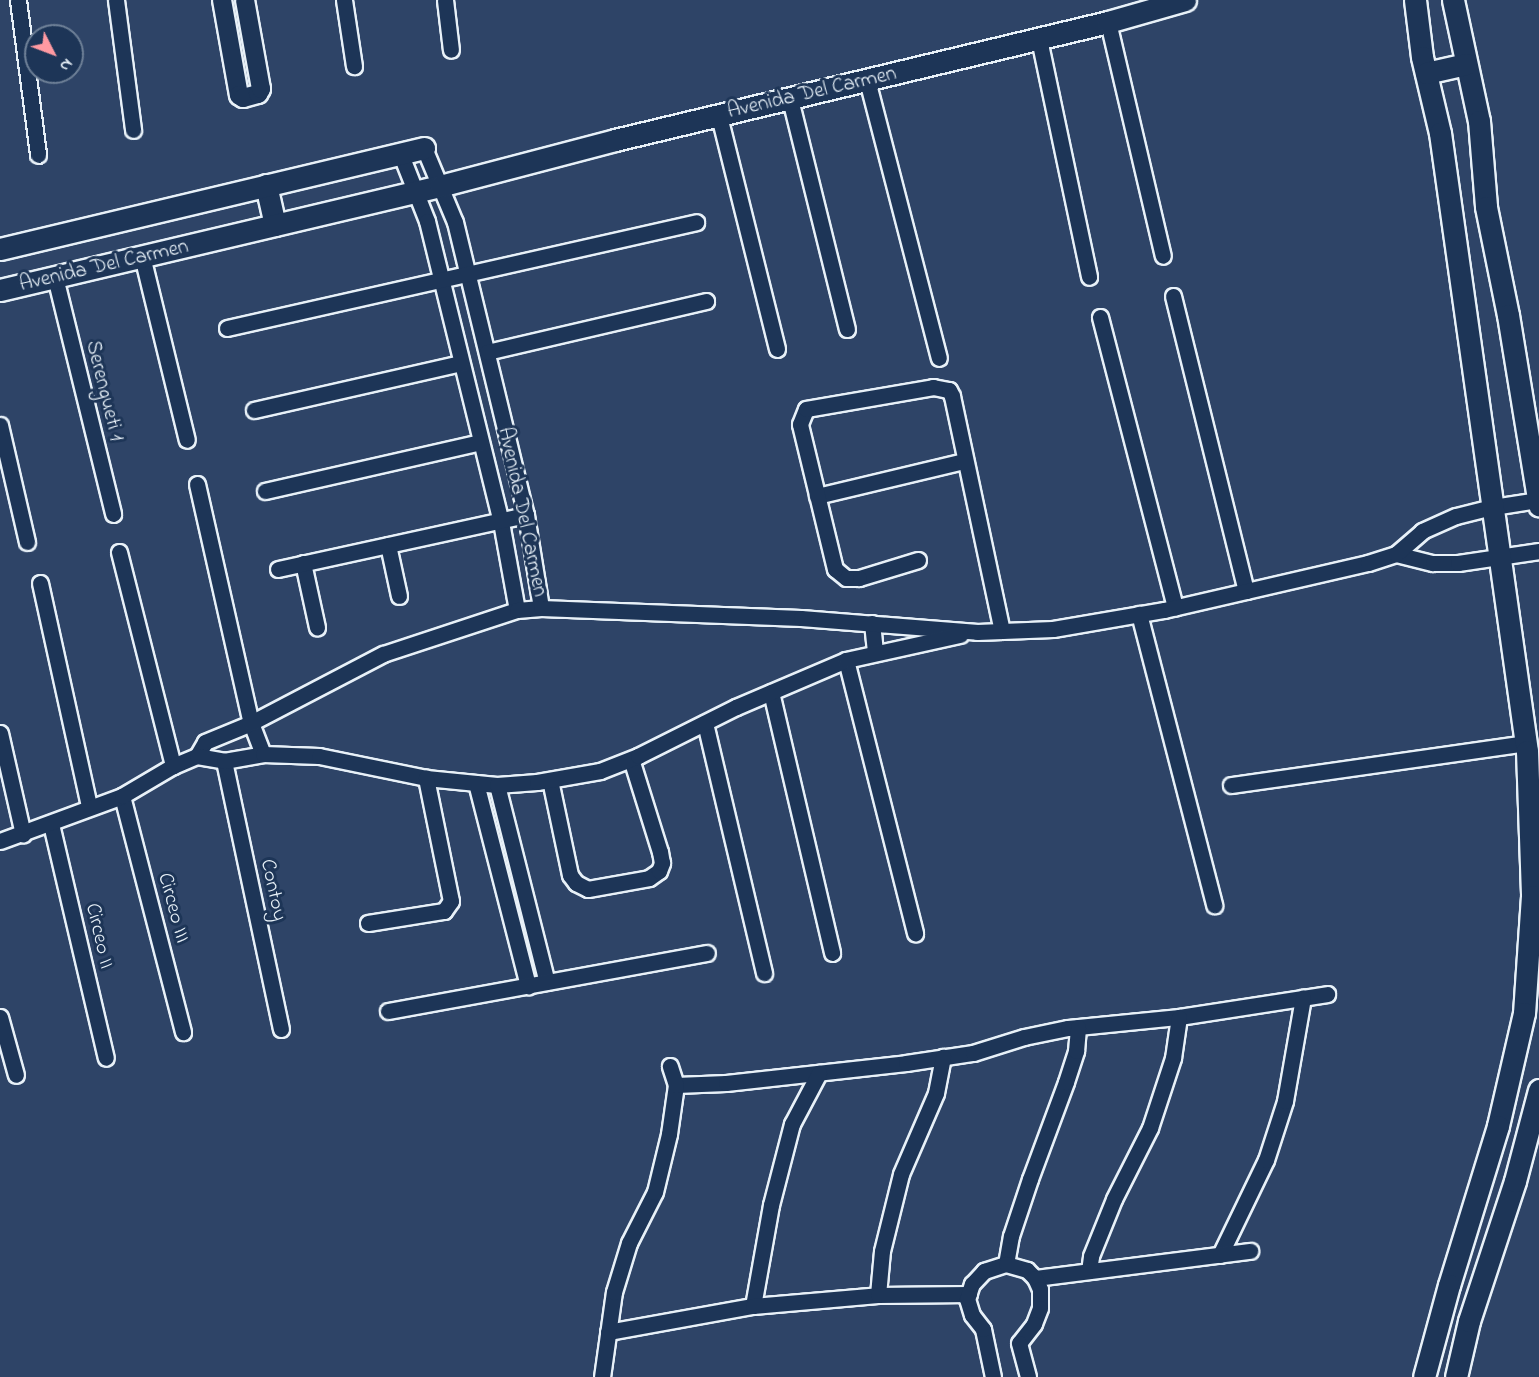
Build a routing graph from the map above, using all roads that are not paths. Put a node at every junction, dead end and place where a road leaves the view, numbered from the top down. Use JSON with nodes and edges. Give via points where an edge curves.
{"nodes":[{"id":1,"x":18,"y":0,"type":"edge"},
{"id":2,"x":116,"y":0,"type":"edge"},
{"id":3,"x":222,"y":0,"type":"edge"},
{"id":4,"x":245,"y":0,"type":"edge"},
{"id":5,"x":344,"y":0,"type":"edge"},
{"id":6,"x":445,"y":0,"type":"edge"},
{"id":7,"x":1185,"y":0,"type":"edge"},
{"id":8,"x":1416,"y":0,"type":"edge"},
{"id":9,"x":1453,"y":0,"type":"edge"},
{"id":10,"x":1108,"y":22,"type":"junction"},
{"id":11,"x":1039,"y":39,"type":"junction"},
{"id":12,"x":451,"y":50,"type":"dead end"},
{"id":13,"x":1466,"y":63,"type":"junction"},
{"id":14,"x":354,"y":66,"type":"dead end"},
{"id":15,"x":1426,"y":73,"type":"junction"},
{"id":16,"x":867,"y":80,"type":"junction"},
{"id":17,"x":790,"y":99,"type":"junction"},
{"id":18,"x":719,"y":116,"type":"junction"},
{"id":19,"x":134,"y":130,"type":"dead end"},
{"id":20,"x":424,"y":148,"type":"joint"},
{"id":21,"x":38,"y":155,"type":"dead end"},
{"id":22,"x":401,"y":155,"type":"junction"},
{"id":23,"x":266,"y":185,"type":"junction"},
{"id":24,"x":440,"y":186,"type":"junction"},
{"id":25,"x":417,"y":192,"type":"junction"},
{"id":26,"x":696,"y":222,"type":"dead end"},
{"id":27,"x":275,"y":225,"type":"junction"},
{"id":28,"x":0,"y":249,"type":"edge"},
{"id":29,"x":142,"y":256,"type":"junction"},
{"id":30,"x":1163,"y":256,"type":"dead end"},
{"id":31,"x":468,"y":275,"type":"junction"},
{"id":32,"x":55,"y":277,"type":"junction"},
{"id":33,"x":1089,"y":277,"type":"dead end"},
{"id":34,"x":442,"y":281,"type":"junction"},
{"id":35,"x":0,"y":290,"type":"edge"},
{"id":36,"x":1173,"y":296,"type":"dead end"},
{"id":37,"x":706,"y":301,"type":"dead end"},
{"id":38,"x":1100,"y":317,"type":"dead end"},
{"id":39,"x":227,"y":328,"type":"dead end"},
{"id":40,"x":847,"y":329,"type":"dead end"},
{"id":41,"x":777,"y":349,"type":"dead end"},
{"id":42,"x":487,"y":352,"type":"junction"},
{"id":43,"x":939,"y":358,"type":"dead end"},
{"id":44,"x":461,"y":363,"type":"junction"},
{"id":45,"x":254,"y":410,"type":"dead end"},
{"id":46,"x":0,"y":425,"type":"edge"},
{"id":47,"x":187,"y":440,"type":"dead end"},
{"id":48,"x":480,"y":442,"type":"junction"},
{"id":49,"x":964,"y":461,"type":"junction"},
{"id":50,"x":197,"y":484,"type":"dead end"},
{"id":51,"x":265,"y":490,"type":"dead end"},
{"id":52,"x":816,"y":496,"type":"junction"},
{"id":53,"x":1539,"y":502,"type":"edge"},
{"id":54,"x":1493,"y":507,"type":"junction"},
{"id":55,"x":113,"y":514,"type":"dead end"},
{"id":56,"x":526,"y":515,"type":"junction"},
{"id":57,"x":501,"y":522,"type":"junction"},
{"id":58,"x":27,"y":542,"type":"dead end"},
{"id":59,"x":388,"y":545,"type":"junction"},
{"id":60,"x":1539,"y":551,"type":"edge"},
{"id":61,"x":119,"y":552,"type":"dead end"},
{"id":62,"x":1396,"y":554,"type":"junction"},
{"id":63,"x":1500,"y":556,"type":"junction"},
{"id":64,"x":918,"y":560,"type":"dead end"},
{"id":65,"x":303,"y":563,"type":"junction"},
{"id":66,"x":278,"y":569,"type":"dead end"},
{"id":67,"x":39,"y":583,"type":"dead end"},
{"id":68,"x":1246,"y":591,"type":"junction"},
{"id":69,"x":399,"y":596,"type":"dead end"},
{"id":70,"x":1175,"y":607,"type":"junction"},
{"id":71,"x":542,"y":608,"type":"junction"},
{"id":72,"x":517,"y":610,"type":"junction"},
{"id":73,"x":1139,"y":614,"type":"junction"},
{"id":74,"x":872,"y":623,"type":"junction"},
{"id":75,"x":317,"y":627,"type":"dead end"},
{"id":76,"x":1002,"y":631,"type":"junction"},
{"id":77,"x":977,"y":632,"type":"junction"},
{"id":78,"x":875,"y":653,"type":"junction"},
{"id":79,"x":846,"y":660,"type":"junction"},
{"id":80,"x":771,"y":692,"type":"junction"},
{"id":81,"x":251,"y":723,"type":"junction"},
{"id":82,"x":705,"y":723,"type":"junction"},
{"id":83,"x":0,"y":733,"type":"edge"},
{"id":84,"x":1526,"y":743,"type":"junction"},
{"id":85,"x":263,"y":754,"type":"junction"},
{"id":86,"x":197,"y":756,"type":"junction"},
{"id":87,"x":631,"y":759,"type":"junction"},
{"id":88,"x":224,"y":761,"type":"junction"},
{"id":89,"x":174,"y":766,"type":"junction"},
{"id":90,"x":426,"y":778,"type":"junction"},
{"id":91,"x":550,"y":780,"type":"junction"},
{"id":92,"x":476,"y":783,"type":"junction"},
{"id":93,"x":497,"y":785,"type":"junction"},
{"id":94,"x":1230,"y":785,"type":"dead end"},
{"id":95,"x":122,"y":796,"type":"junction"},
{"id":96,"x":89,"y":806,"type":"junction"},
{"id":97,"x":51,"y":824,"type":"junction"},
{"id":98,"x":22,"y":834,"type":"junction"},
{"id":99,"x":0,"y":841,"type":"edge"},
{"id":100,"x":1214,"y":905,"type":"dead end"},
{"id":101,"x":368,"y":923,"type":"dead end"},
{"id":102,"x":915,"y":933,"type":"dead end"},
{"id":103,"x":707,"y":953,"type":"dead end"},
{"id":104,"x":832,"y":953,"type":"dead end"},
{"id":105,"x":764,"y":973,"type":"dead end"},
{"id":106,"x":547,"y":982,"type":"junction"},
{"id":107,"x":528,"y":986,"type":"junction"},
{"id":108,"x":1327,"y":994,"type":"dead end"},
{"id":109,"x":1303,"y":998,"type":"junction"},
{"id":110,"x":388,"y":1011,"type":"dead end"},
{"id":111,"x":0,"y":1017,"type":"edge"},
{"id":112,"x":1179,"y":1017,"type":"junction"},
{"id":113,"x":1078,"y":1027,"type":"junction"},
{"id":114,"x":281,"y":1029,"type":"dead end"},
{"id":115,"x":183,"y":1032,"type":"dead end"},
{"id":116,"x":106,"y":1058,"type":"dead end"},
{"id":117,"x":943,"y":1058,"type":"junction"},
{"id":118,"x":670,"y":1066,"type":"dead end"},
{"id":119,"x":819,"y":1072,"type":"junction"},
{"id":120,"x":15,"y":1076,"type":"dead end"},
{"id":121,"x":676,"y":1085,"type":"junction"},
{"id":122,"x":1539,"y":1090,"type":"edge"},
{"id":123,"x":1251,"y":1251,"type":"dead end"},
{"id":124,"x":1220,"y":1254,"type":"junction"},
{"id":125,"x":1006,"y":1264,"type":"junction"},
{"id":126,"x":1089,"y":1271,"type":"junction"},
{"id":127,"x":1035,"y":1278,"type":"junction"},
{"id":128,"x":969,"y":1294,"type":"junction"},
{"id":129,"x":878,"y":1295,"type":"junction"},
{"id":130,"x":753,"y":1306,"type":"junction"},
{"id":131,"x":608,"y":1332,"type":"junction"},
{"id":132,"x":602,"y":1377,"type":"edge"},
{"id":133,"x":993,"y":1377,"type":"edge"},
{"id":134,"x":1028,"y":1377,"type":"edge"},
{"id":135,"x":1424,"y":1377,"type":"edge"},
{"id":136,"x":1456,"y":1377,"type":"edge"}],
"edges":[{"from":1,"to":21,"type":"street"},
{"from":2,"to":19,"type":"street"},
{"from":3,"to":4,"type":"street","via":[[239,95],[243,98],[261,92]]},
{"from":5,"to":14,"type":"street"},
{"from":6,"to":12,"type":"street"},
{"from":7,"to":10,"type":"main road","name":"Avenida Del Carmen"},
{"from":8,"to":15,"type":"main road"},
{"from":9,"to":13,"type":"main road"},
{"from":10,"to":11,"type":"main road","name":"Avenida Del Carmen"},
{"from":10,"to":30,"type":"street"},
{"from":11,"to":16,"type":"main road","name":"Avenida Del Carmen"},
{"from":11,"to":33,"type":"street"},
{"from":13,"to":15,"type":"main road"},
{"from":13,"to":53,"type":"main road","via":[[1479,121],[1486,207]]},
{"from":15,"to":54,"type":"main road","via":[[1440,133]]},
{"from":16,"to":17,"type":"main road","name":"Avenida Del Carmen"},
{"from":16,"to":43,"type":"street"},
{"from":17,"to":18,"type":"main road","name":"Avenida Del Carmen"},
{"from":17,"to":40,"type":"street"},
{"from":18,"to":24,"type":"main road","name":"Avenida Del Carmen"},
{"from":18,"to":41,"type":"street"},
{"from":20,"to":22,"type":"main road","name":"Avenida Del Carmen"},
{"from":20,"to":24,"type":"street","name":"Avenida Del Carmen"},
{"from":22,"to":23,"type":"main road","name":"Avenida Del Carmen"},
{"from":22,"to":25,"type":"street","name":"Avenida Del Carmen"},
{"from":23,"to":27,"type":"main road"},
{"from":23,"to":28,"type":"main road","name":"Avenida Del Carmen"},
{"from":24,"to":25,"type":"main road","name":"Avenida Del Carmen"},
{"from":24,"to":31,"type":"street","name":"Avenida Del Carmen","via":[[455,222]]},
{"from":25,"to":27,"type":"main road","name":"Avenida Del Carmen"},
{"from":25,"to":34,"type":"street","name":"Avenida Del Carmen"},
{"from":26,"to":31,"type":"street"},
{"from":27,"to":29,"type":"main road","name":"Avenida Del Carmen"},
{"from":29,"to":32,"type":"main road","name":"Avenida Del Carmen"},
{"from":29,"to":47,"type":"street"},
{"from":31,"to":34,"type":"street"},
{"from":31,"to":42,"type":"street","name":"Avenida Del Carmen"},
{"from":32,"to":35,"type":"main road","name":"Avenida Del Carmen"},
{"from":32,"to":55,"type":"street","name":"Serengueti 1"},
{"from":34,"to":39,"type":"street"},
{"from":34,"to":44,"type":"street","name":"Avenida Del Carmen"},
{"from":36,"to":68,"type":"street"},
{"from":37,"to":42,"type":"street"},
{"from":38,"to":70,"type":"street"},
{"from":42,"to":56,"type":"street","name":"Avenida Del Carmen"},
{"from":44,"to":45,"type":"street"},
{"from":44,"to":48,"type":"street","name":"Avenida Del Carmen"},
{"from":46,"to":58,"type":"street"},
{"from":48,"to":51,"type":"street"},
{"from":48,"to":57,"type":"street","name":"Avenida Del Carmen"},
{"from":49,"to":52,"type":"street"},
{"from":49,"to":52,"type":"street","via":[[952,396],[940,386],[812,406],[804,412],[800,424]]},
{"from":49,"to":76,"type":"street"},
{"from":50,"to":81,"type":"street"},
{"from":52,"to":64,"type":"street","via":[[835,569],[842,576],[859,578]]},
{"from":53,"to":54,"type":"street"},
{"from":54,"to":62,"type":"street","via":[[1456,516],[1422,531]]},
{"from":54,"to":63,"type":"main road"},
{"from":56,"to":57,"type":"street"},
{"from":56,"to":71,"type":"street","name":"Avenida Del Carmen"},
{"from":57,"to":59,"type":"street"},
{"from":57,"to":72,"type":"street","name":"Avenida Del Carmen"},
{"from":59,"to":65,"type":"street"},
{"from":59,"to":69,"type":"street"},
{"from":60,"to":63,"type":"street"},
{"from":61,"to":89,"type":"street"},
{"from":62,"to":63,"type":"street","via":[[1433,563]]},
{"from":62,"to":68,"type":"street"},
{"from":63,"to":84,"type":"main road"},
{"from":65,"to":66,"type":"street"},
{"from":65,"to":75,"type":"street"},
{"from":67,"to":96,"type":"street"},
{"from":68,"to":70,"type":"street"},
{"from":70,"to":73,"type":"street"},
{"from":71,"to":72,"type":"street","name":"Avenida Del Carmen"},
{"from":71,"to":74,"type":"street"},
{"from":72,"to":81,"type":"street","via":[[383,654]]},
{"from":73,"to":76,"type":"street","via":[[1053,629]]},
{"from":73,"to":100,"type":"street"},
{"from":74,"to":77,"type":"street"},
{"from":74,"to":78,"type":"street"},
{"from":76,"to":77,"type":"street"},
{"from":77,"to":78,"type":"street"},
{"from":78,"to":79,"type":"street"},
{"from":79,"to":80,"type":"street"},
{"from":79,"to":102,"type":"street"},
{"from":80,"to":82,"type":"street"},
{"from":80,"to":104,"type":"street"},
{"from":81,"to":85,"type":"street"},
{"from":81,"to":86,"type":"street","via":[[206,742]]},
{"from":82,"to":87,"type":"street"},
{"from":82,"to":105,"type":"street"},
{"from":83,"to":98,"type":"street"},
{"from":84,"to":94,"type":"street"},
{"from":84,"to":135,"type":"main road","via":[[1532,896],[1524,1013],[1498,1126]]},
{"from":85,"to":88,"type":"street"},
{"from":85,"to":90,"type":"street","via":[[319,756]]},
{"from":86,"to":88,"type":"street"},
{"from":86,"to":89,"type":"street"},
{"from":87,"to":91,"type":"street","via":[[600,771]]},
{"from":87,"to":91,"type":"street","via":[[662,863],[649,878],[588,889],[576,883],[570,875]]},
{"from":88,"to":114,"type":"street","name":"Contoy"},
{"from":89,"to":95,"type":"street"},
{"from":90,"to":92,"type":"street"},
{"from":90,"to":101,"type":"street","via":[[451,901],[444,911]]},
{"from":91,"to":93,"type":"street"},
{"from":92,"to":93,"type":"street"},
{"from":92,"to":107,"type":"street"},
{"from":93,"to":106,"type":"street"},
{"from":95,"to":96,"type":"street"},
{"from":95,"to":115,"type":"street","name":"Circeo III"},
{"from":96,"to":97,"type":"street"},
{"from":97,"to":98,"type":"street"},
{"from":97,"to":116,"type":"street","name":"Circeo II"},
{"from":98,"to":99,"type":"street"},
{"from":103,"to":106,"type":"street"},
{"from":106,"to":107,"type":"street"},
{"from":107,"to":110,"type":"street"},
{"from":108,"to":109,"type":"street"},
{"from":109,"to":112,"type":"street"},
{"from":109,"to":124,"type":"street","via":[[1286,1101],[1266,1160]]},
{"from":111,"to":120,"type":"street"},
{"from":112,"to":113,"type":"street"},
{"from":112,"to":126,"type":"street","via":[[1173,1058],[1150,1128],[1114,1199],[1091,1256]]},
{"from":113,"to":117,"type":"street"},
{"from":113,"to":125,"type":"street","via":[[1076,1051],[1029,1179]]},
{"from":117,"to":119,"type":"street"},
{"from":117,"to":129,"type":"street","via":[[936,1093],[901,1174],[882,1251]]},
{"from":118,"to":121,"type":"street"},
{"from":119,"to":121,"type":"street"},
{"from":119,"to":130,"type":"street","via":[[792,1124],[771,1205]]},
{"from":121,"to":131,"type":"street","via":[[655,1192],[629,1243],[614,1292]]},
{"from":122,"to":136,"type":"main road","via":[[1515,1181],[1469,1321]]},
{"from":123,"to":124,"type":"street"},
{"from":124,"to":126,"type":"street"},
{"from":125,"to":127,"type":"street","via":[[1027,1270]]},
{"from":125,"to":128,"type":"street","via":[[984,1271]]},
{"from":126,"to":127,"type":"street"},
{"from":127,"to":134,"type":"street","via":[[1040,1288],[1040,1308],[1034,1324],[1019,1343]]},
{"from":128,"to":129,"type":"street"},
{"from":128,"to":133,"type":"street","via":[[972,1315],[983,1329]]},
{"from":129,"to":130,"type":"street"},
{"from":130,"to":131,"type":"street"},
{"from":131,"to":132,"type":"street"}]}
